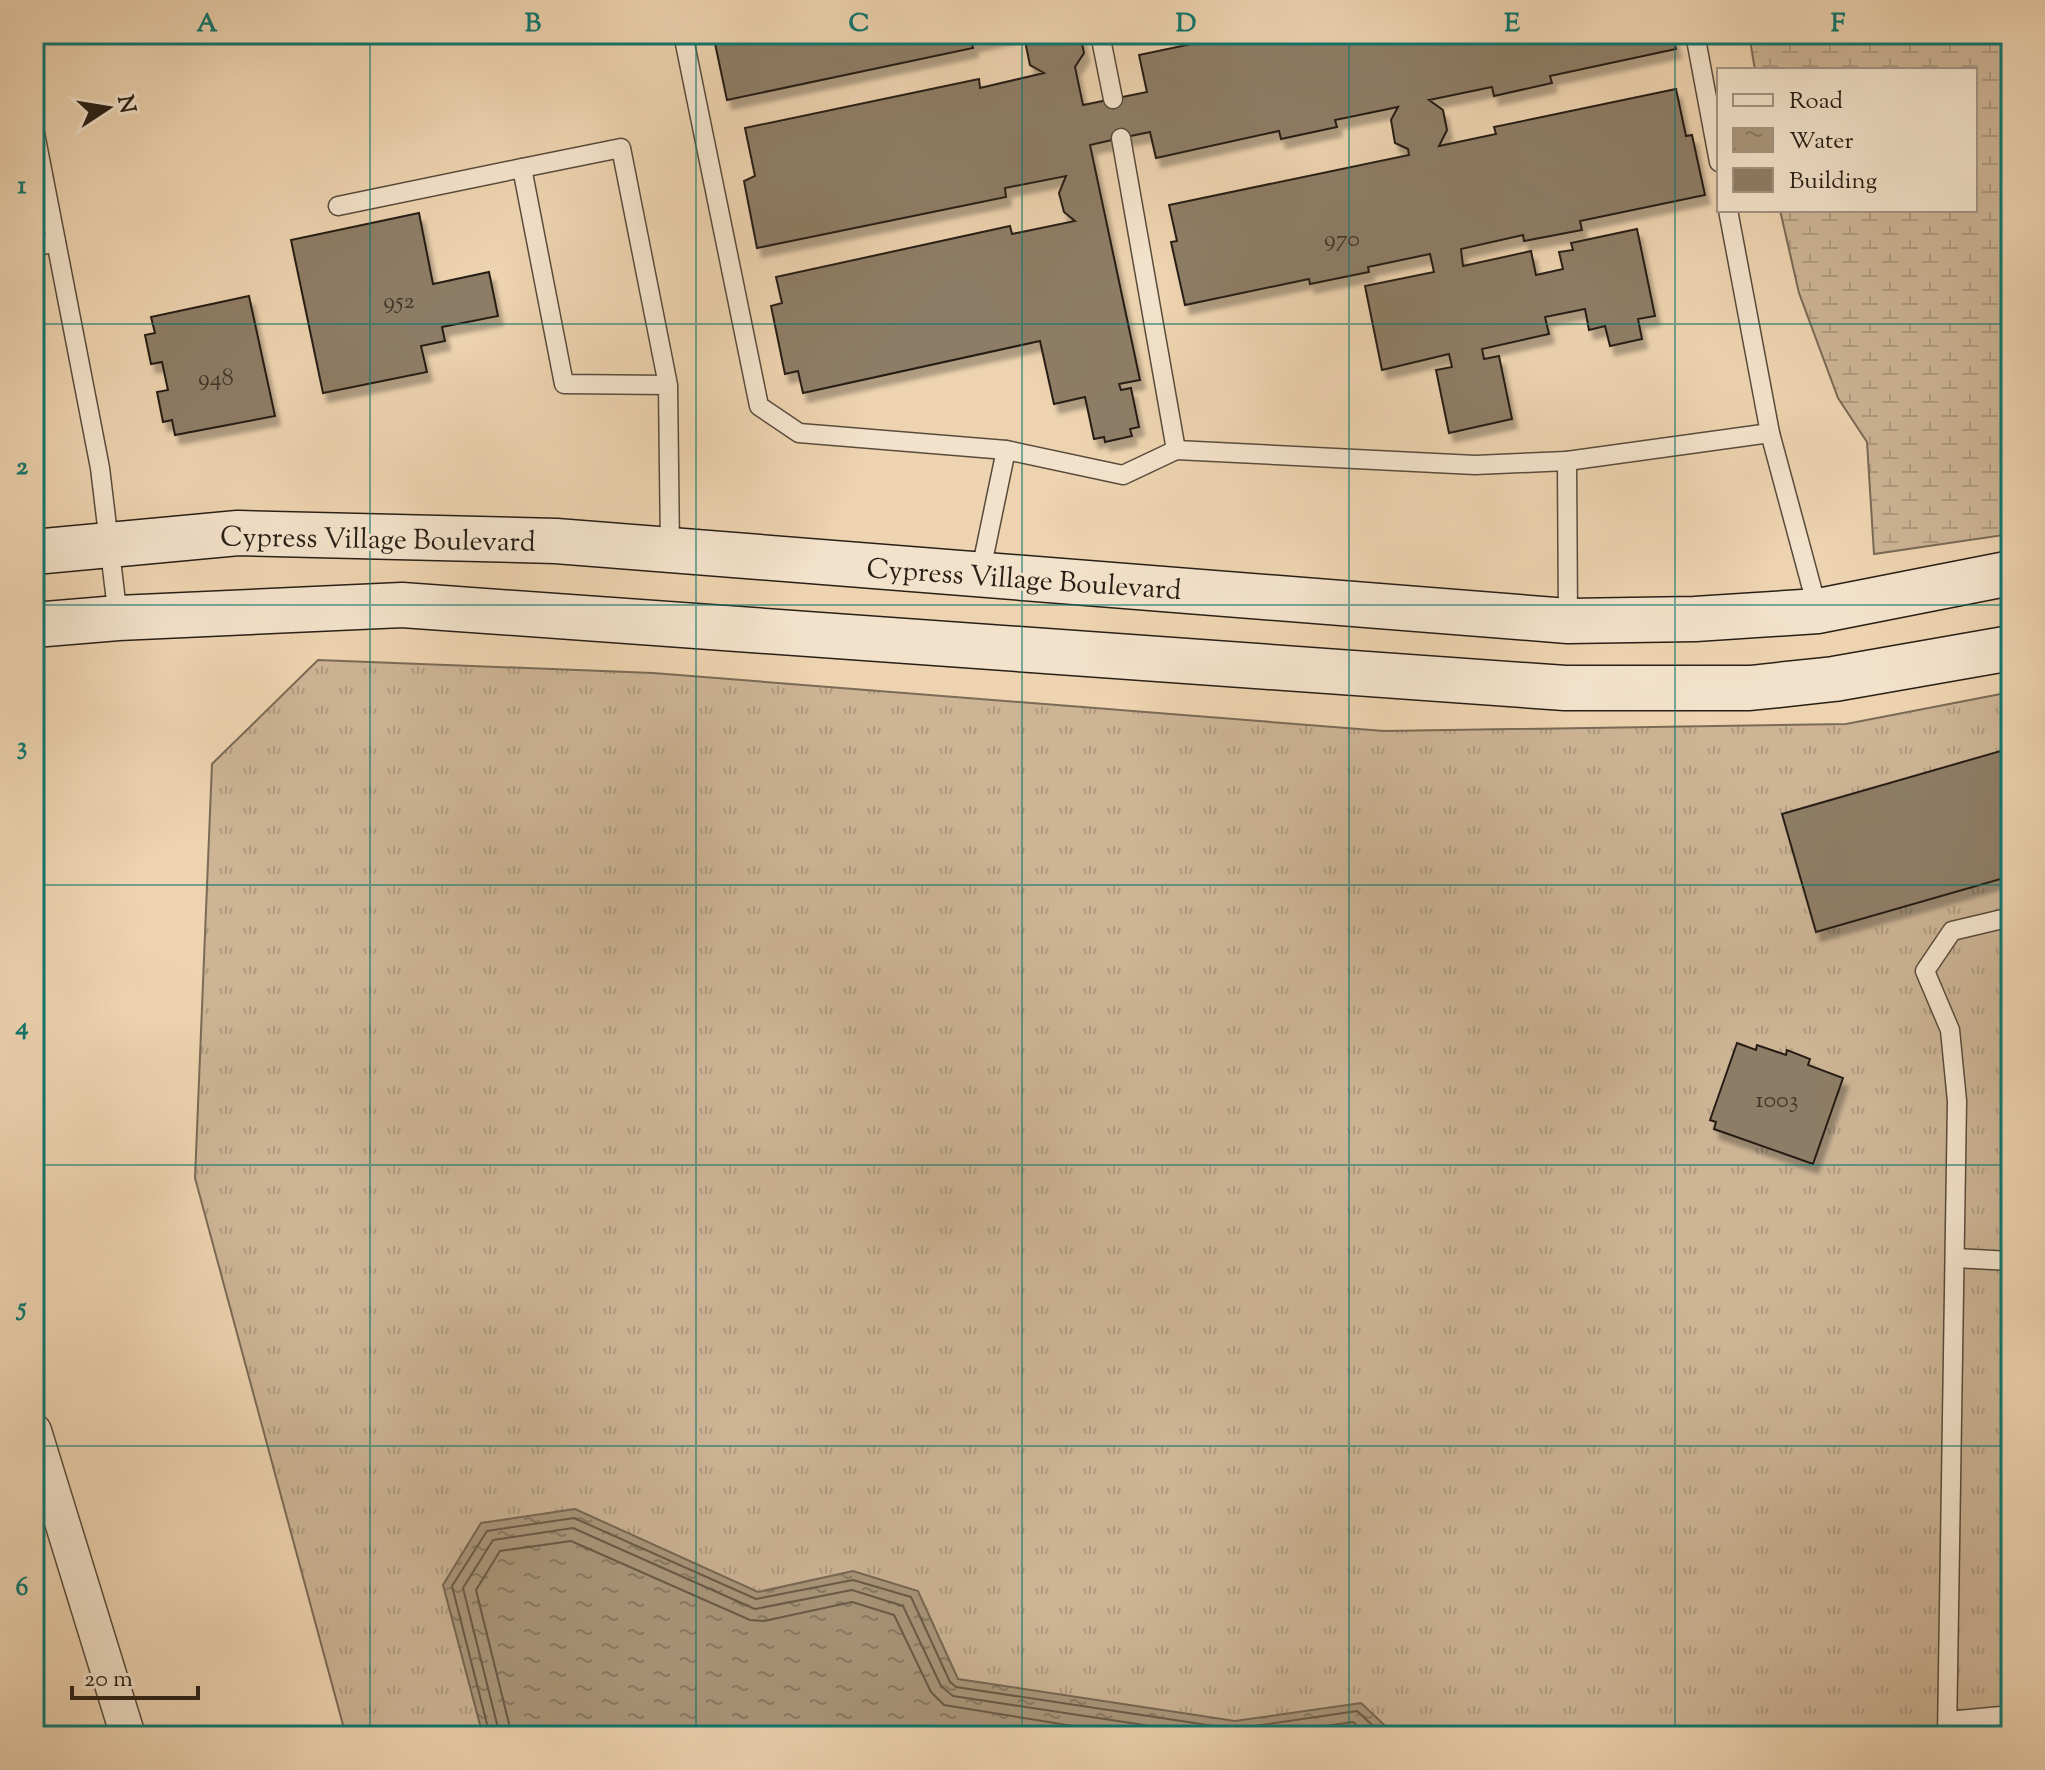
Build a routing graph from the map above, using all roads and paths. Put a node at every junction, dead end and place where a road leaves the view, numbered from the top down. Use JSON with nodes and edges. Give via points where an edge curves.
{"nodes":[{"id":1,"x":683,"y":34,"type":"edge"},
{"id":2,"x":1100,"y":34,"type":"edge"},
{"id":3,"x":1695,"y":34,"type":"edge"},
{"id":4,"x":1113,"y":99,"type":"dead end"},
{"id":5,"x":34,"y":128,"type":"edge"},
{"id":6,"x":1121,"y":138,"type":"dead end"},
{"id":7,"x":1717,"y":151,"type":"edge"},
{"id":8,"x":522,"y":168,"type":"junction"},
{"id":9,"x":338,"y":206,"type":"dead end"},
{"id":10,"x":1728,"y":212,"type":"edge"},
{"id":11,"x":56,"y":242,"type":"junction"},
{"id":12,"x":34,"y":247,"type":"edge"},
{"id":13,"x":668,"y":385,"type":"junction"},
{"id":14,"x":1770,"y":433,"type":"junction"},
{"id":15,"x":1006,"y":450,"type":"junction"},
{"id":16,"x":1176,"y":450,"type":"junction"},
{"id":17,"x":1567,"y":461,"type":"junction"},
{"id":18,"x":111,"y":543,"type":"junction"},
{"id":19,"x":670,"y":550,"type":"junction"},
{"id":20,"x":34,"y":552,"type":"edge"},
{"id":21,"x":2011,"y":573,"type":"edge"},
{"id":22,"x":980,"y":575,"type":"junction"},
{"id":23,"x":1818,"y":611,"type":"junction"},
{"id":24,"x":118,"y":618,"type":"junction"},
{"id":25,"x":1568,"y":621,"type":"junction"},
{"id":26,"x":34,"y":625,"type":"edge"},
{"id":27,"x":2011,"y":648,"type":"edge"},
{"id":28,"x":2011,"y":917,"type":"edge"},
{"id":29,"x":1955,"y":1258,"type":"junction"},
{"id":30,"x":2011,"y":1261,"type":"edge"},
{"id":31,"x":34,"y":1431,"type":"edge"},
{"id":32,"x":2011,"y":1715,"type":"edge"},
{"id":33,"x":1948,"y":1728,"type":"edge"},
{"id":34,"x":128,"y":1736,"type":"edge"}],
"edges":[{"from":1,"to":15,"type":"lane","via":[[759,406],[799,433]]},
{"from":2,"to":4,"type":"lane"},
{"from":3,"to":7,"type":"lane"},
{"from":5,"to":11,"type":"lane"},
{"from":6,"to":16,"type":"lane"},
{"from":8,"to":9,"type":"lane"},
{"from":8,"to":13,"type":"lane","via":[[564,384]]},
{"from":8,"to":13,"type":"lane","via":[[621,148]]},
{"from":10,"to":14,"type":"lane"},
{"from":11,"to":12,"type":"lane"},
{"from":11,"to":18,"type":"lane"},
{"from":13,"to":19,"type":"lane"},
{"from":14,"to":17,"type":"lane"},
{"from":14,"to":23,"type":"lane"},
{"from":15,"to":16,"type":"lane","via":[[1123,475]]},
{"from":15,"to":22,"type":"lane"},
{"from":16,"to":17,"type":"lane","via":[[1475,465]]},
{"from":17,"to":25,"type":"lane"},
{"from":18,"to":19,"type":"street","name":"Cypress Village Boulevard","via":[[238,533],[556,541]]},
{"from":18,"to":20,"type":"street","name":"Cypress Village Boulevard"},
{"from":18,"to":24,"type":"lane"},
{"from":19,"to":22,"type":"street","name":"Cypress Village Boulevard"},
{"from":21,"to":23,"type":"street","name":"Cypress Village Boulevard"},
{"from":22,"to":25,"type":"street","name":"Cypress Village Boulevard"},
{"from":23,"to":25,"type":"street","name":"Cypress Village Boulevard"},
{"from":24,"to":26,"type":"street"},
{"from":24,"to":27,"type":"street","via":[[402,605],[1565,688],[1750,688]]},
{"from":28,"to":29,"type":"lane","via":[[1952,931],[1925,971],[1950,1030],[1957,1101]]},
{"from":29,"to":30,"type":"lane"},
{"from":29,"to":33,"type":"lane"},
{"from":31,"to":34,"type":"street"},
{"from":32,"to":33,"type":"lane"}]}
